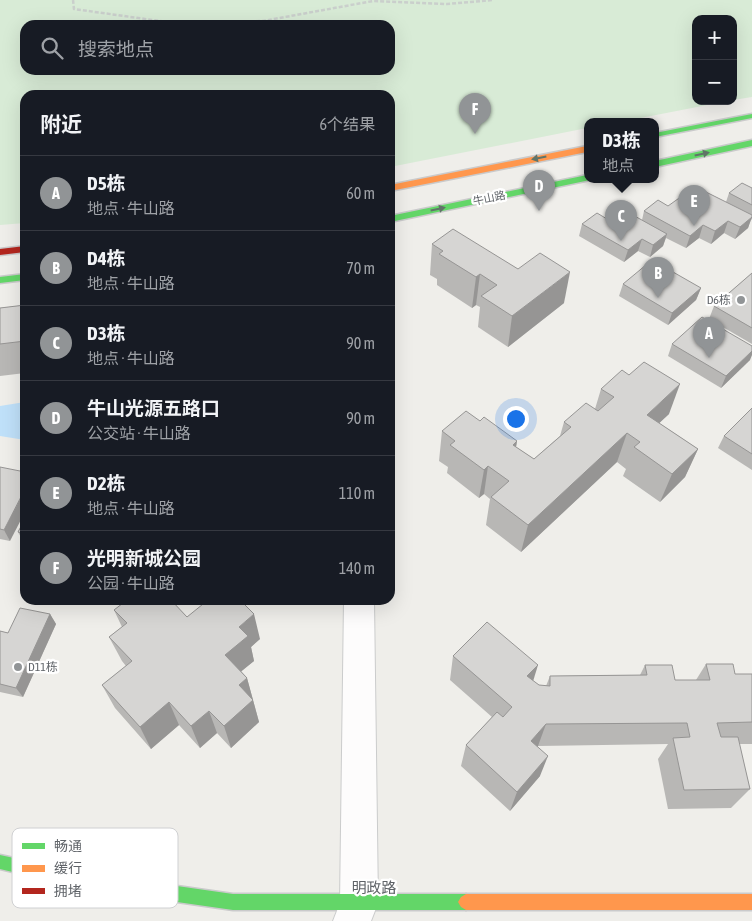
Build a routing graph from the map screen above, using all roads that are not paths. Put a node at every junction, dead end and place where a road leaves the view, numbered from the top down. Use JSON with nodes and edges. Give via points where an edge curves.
{"nodes":[{"id":1,"x":752,"y":116,"type":"edge"},
{"id":2,"x":659,"y":134,"type":"edge"},
{"id":3,"x":752,"y":143,"type":"edge"},
{"id":4,"x":584,"y":150,"type":"edge"},
{"id":5,"x":659,"y":163,"type":"edge"},
{"id":6,"x":584,"y":179,"type":"edge"},
{"id":7,"x":395,"y":187,"type":"edge"},
{"id":8,"x":395,"y":218,"type":"edge"},
{"id":9,"x":20,"y":250,"type":"edge"},
{"id":10,"x":0,"y":252,"type":"edge"},
{"id":11,"x":20,"y":278,"type":"edge"},
{"id":12,"x":0,"y":280,"type":"edge"},
{"id":13,"x":359,"y":605,"type":"edge"},
{"id":14,"x":178,"y":894,"type":"edge"},
{"id":15,"x":752,"y":902,"type":"edge"},
{"id":16,"x":356,"y":912,"type":"edge"}],
"edges":[{"from":1,"to":2,"type":"street"},
{"from":5,"to":3,"type":"street","one_way":true},
{"from":4,"to":7,"type":"street","one_way":true},
{"from":8,"to":6,"type":"street","name":"牛山路","one_way":true},
{"from":9,"to":10,"type":"street"},
{"from":11,"to":12,"type":"street"},
{"from":13,"to":16,"type":"street"},
{"from":14,"to":16,"type":"street","name":"明政路"},
{"from":15,"to":16,"type":"street","name":"明政路"}]}
